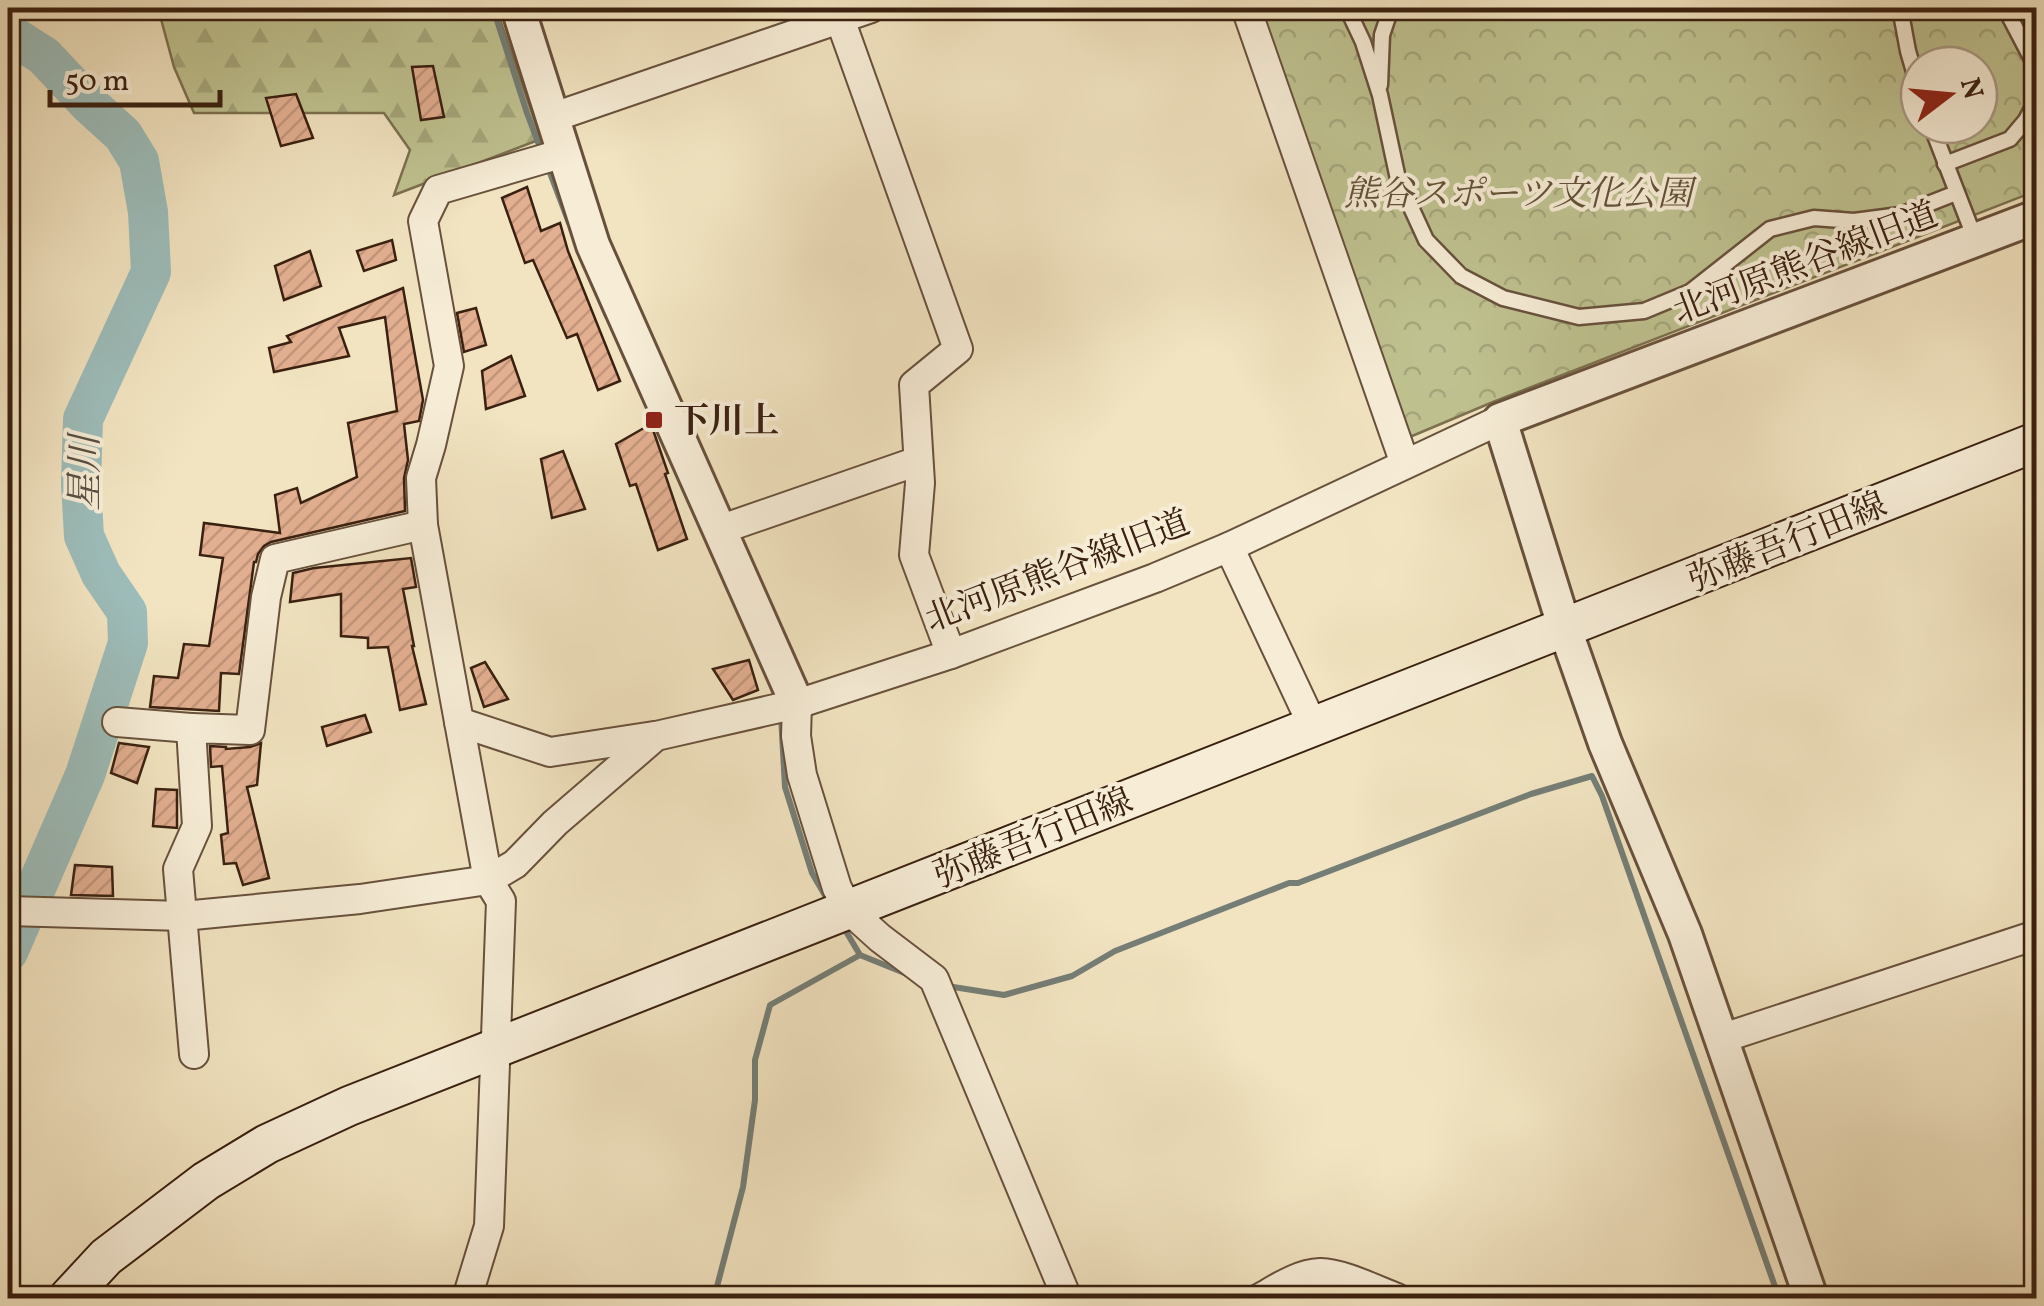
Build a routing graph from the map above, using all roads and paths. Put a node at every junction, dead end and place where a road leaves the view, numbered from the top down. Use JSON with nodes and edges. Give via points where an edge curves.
{"nodes":[{"id":1,"x":518,"y":8,"type":"edge"},
{"id":2,"x":870,"y":8,"type":"edge"},
{"id":3,"x":1246,"y":8,"type":"edge"},
{"id":4,"x":1347,"y":8,"type":"edge"},
{"id":5,"x":1392,"y":8,"type":"edge"},
{"id":6,"x":1900,"y":8,"type":"edge"},
{"id":7,"x":2005,"y":8,"type":"edge"},
{"id":8,"x":838,"y":13,"type":"edge"},
{"id":9,"x":1907,"y":45,"type":"edge"},
{"id":10,"x":2036,"y":67,"type":"edge"},
{"id":11,"x":1380,"y":95,"type":"junction"},
{"id":12,"x":2036,"y":101,"type":"edge"},
{"id":13,"x":552,"y":118,"type":"junction"},
{"id":14,"x":1938,"y":145,"type":"edge"},
{"id":15,"x":564,"y":153,"type":"junction"},
{"id":16,"x":1944,"y":164,"type":"junction"},
{"id":17,"x":1956,"y":193,"type":"junction"},
{"id":18,"x":2036,"y":216,"type":"edge"},
{"id":19,"x":1975,"y":240,"type":"junction"},
{"id":20,"x":1500,"y":420,"type":"junction"},
{"id":21,"x":2036,"y":442,"type":"edge"},
{"id":22,"x":918,"y":461,"type":"junction"},
{"id":23,"x":1405,"y":464,"type":"junction"},
{"id":24,"x":422,"y":525,"type":"junction"},
{"id":25,"x":719,"y":530,"type":"junction"},
{"id":26,"x":1229,"y":547,"type":"junction"},
{"id":27,"x":1565,"y":629,"type":"junction"},
{"id":28,"x":951,"y":654,"type":"junction"},
{"id":29,"x":797,"y":704,"type":"junction"},
{"id":30,"x":117,"y":722,"type":"dead end"},
{"id":31,"x":459,"y":722,"type":"junction"},
{"id":32,"x":1313,"y":726,"type":"junction"},
{"id":33,"x":191,"y":728,"type":"junction"},
{"id":34,"x":656,"y":736,"type":"junction"},
{"id":35,"x":488,"y":880,"type":"junction"},
{"id":36,"x":8,"y":910,"type":"edge"},
{"id":37,"x":850,"y":910,"type":"junction"},
{"id":38,"x":182,"y":916,"type":"junction"},
{"id":39,"x":2036,"y":936,"type":"edge"},
{"id":40,"x":1720,"y":1039,"type":"junction"},
{"id":41,"x":494,"y":1050,"type":"junction"},
{"id":42,"x":194,"y":1054,"type":"dead end"},
{"id":43,"x":68,"y":1298,"type":"edge"},
{"id":44,"x":467,"y":1298,"type":"edge"},
{"id":45,"x":1067,"y":1298,"type":"edge"},
{"id":46,"x":1260,"y":1298,"type":"edge"},
{"id":47,"x":1397,"y":1298,"type":"edge"},
{"id":48,"x":1811,"y":1298,"type":"edge"}],
"edges":[{"from":1,"to":13,"type":"street"},
{"from":2,"to":8,"type":"street"},
{"from":3,"to":23,"type":"street"},
{"from":4,"to":11,"type":"lane"},
{"from":5,"to":11,"type":"lane","via":[[1382,35]]},
{"from":6,"to":9,"type":"lane"},
{"from":7,"to":10,"type":"lane"},
{"from":8,"to":13,"type":"street"},
{"from":8,"to":22,"type":"street","via":[[958,350],[914,384]]},
{"from":11,"to":17,"type":"lane","via":[[1398,179],[1426,240],[1461,276],[1503,298],[1579,316],[1644,311],[1690,292],[1770,229],[1814,218],[1900,216]]},
{"from":12,"to":16,"type":"lane","via":[[2010,139]]},
{"from":13,"to":15,"type":"street"},
{"from":14,"to":16,"type":"lane"},
{"from":15,"to":24,"type":"street","via":[[438,190],[423,221],[449,366],[421,478]]},
{"from":15,"to":25,"type":"street","via":[[593,245]]},
{"from":16,"to":17,"type":"lane"},
{"from":17,"to":19,"type":"lane"},
{"from":18,"to":19,"type":"street","name":"北河原熊谷線旧道"},
{"from":19,"to":20,"type":"street","name":"北河原熊谷線旧道"},
{"from":20,"to":23,"type":"street","name":"北河原熊谷線旧道"},
{"from":20,"to":27,"type":"street"},
{"from":21,"to":27,"type":"main road","name":"弥藤吾行田線"},
{"from":22,"to":25,"type":"street"},
{"from":22,"to":28,"type":"street","via":[[914,555]]},
{"from":23,"to":26,"type":"street","name":"北河原熊谷線旧道"},
{"from":24,"to":31,"type":"street"},
{"from":24,"to":33,"type":"street","via":[[276,559],[250,730]]},
{"from":25,"to":29,"type":"street"},
{"from":26,"to":28,"type":"street","name":"北河原熊谷線旧道"},
{"from":26,"to":32,"type":"street"},
{"from":27,"to":32,"type":"main road","name":"弥藤吾行田線"},
{"from":27,"to":40,"type":"street"},
{"from":28,"to":29,"type":"street","name":"北河原熊谷線旧道"},
{"from":29,"to":34,"type":"street","name":"北河原熊谷線旧道"},
{"from":29,"to":37,"type":"street","via":[[802,775]]},
{"from":30,"to":33,"type":"street"},
{"from":31,"to":34,"type":"street","name":"北河原熊谷線旧道","via":[[550,752]]},
{"from":31,"to":35,"type":"street"},
{"from":32,"to":37,"type":"main road","name":"弥藤吾行田線"},
{"from":33,"to":38,"type":"street","via":[[197,826],[178,869]]},
{"from":34,"to":35,"type":"street","via":[[515,864]]},
{"from":35,"to":38,"type":"street"},
{"from":35,"to":41,"type":"street","via":[[501,901]]},
{"from":36,"to":38,"type":"street"},
{"from":37,"to":41,"type":"main road","name":"弥藤吾行田線"},
{"from":37,"to":45,"type":"street","via":[[934,979]]},
{"from":38,"to":42,"type":"street"},
{"from":39,"to":40,"type":"street"},
{"from":40,"to":48,"type":"street"},
{"from":41,"to":43,"type":"main road","name":"弥藤吾行田線","via":[[266,1144],[106,1256]]},
{"from":41,"to":44,"type":"street","via":[[489,1226]]},
{"from":46,"to":47,"type":"street","via":[[1322,1272]]}]}
